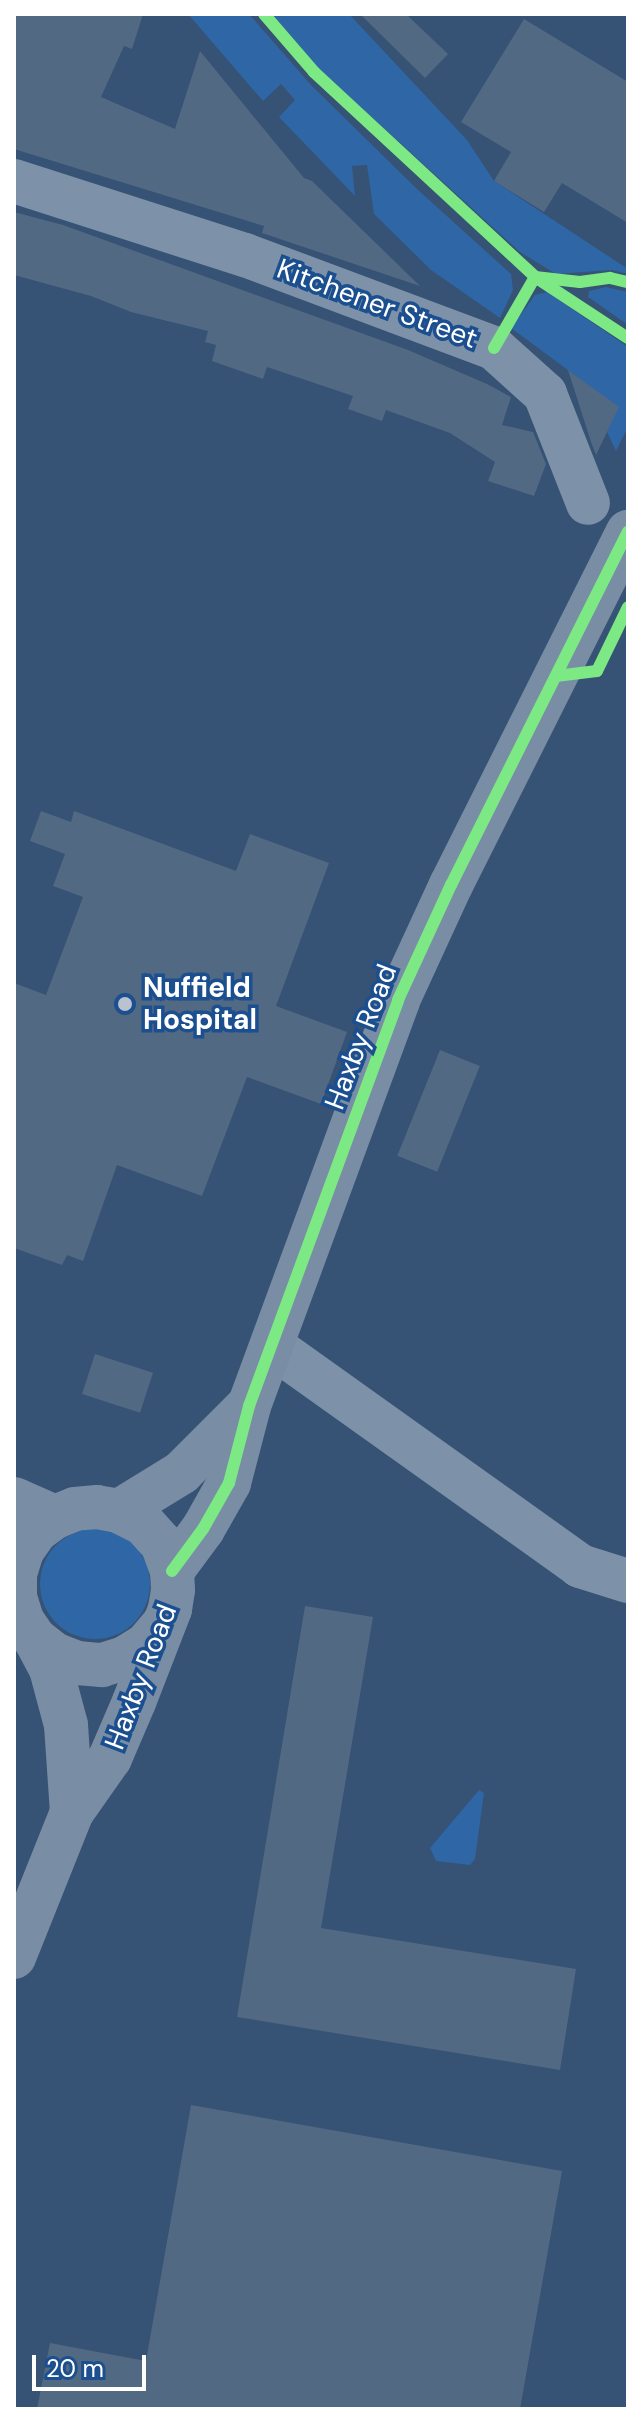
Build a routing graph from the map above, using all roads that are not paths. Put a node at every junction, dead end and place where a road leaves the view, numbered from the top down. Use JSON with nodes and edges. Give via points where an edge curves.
{"nodes":[{"id":1,"x":14,"y":181,"type":"edge"},
{"id":2,"x":588,"y":503,"type":"dead end"},
{"id":3,"x":628,"y":532,"type":"edge"},
{"id":4,"x":272,"y":1346,"type":"junction"},
{"id":5,"x":249,"y":1406,"type":"junction"},
{"id":6,"x":14,"y":1499,"type":"edge"},
{"id":7,"x":119,"y":1511,"type":"junction"},
{"id":8,"x":55,"y":1517,"type":"junction"},
{"id":9,"x":172,"y":1571,"type":"junction"},
{"id":10,"x":15,"y":1573,"type":"edge"},
{"id":11,"x":628,"y":1581,"type":"edge"},
{"id":12,"x":162,"y":1626,"type":"junction"},
{"id":13,"x":35,"y":1639,"type":"junction"},
{"id":14,"x":72,"y":1812,"type":"junction"},
{"id":15,"x":14,"y":1957,"type":"edge"}],
"edges":[{"from":1,"to":2,"type":"street","name":"Kitchener Street","via":[[245,255],[494,348],[545,394]]},
{"from":3,"to":4,"type":"street","name":"Haxby Road","via":[[398,1000]]},
{"from":4,"to":5,"type":"street","name":"Haxby Road"},
{"from":4,"to":11,"type":"street","via":[[580,1566]]},
{"from":5,"to":7,"type":"street","name":"Haxby Road","via":[[181,1473]]},
{"from":5,"to":9,"type":"street","name":"Haxby Road","via":[[229,1483]]},
{"from":6,"to":8,"type":"street"},
{"from":7,"to":8,"type":"street","via":[[75,1509]]},
{"from":7,"to":9,"type":"street","via":[[144,1524],[162,1544]]},
{"from":8,"to":10,"type":"street","via":[[36,1531]]},
{"from":9,"to":12,"type":"street","name":"Haxby Road","via":[[170,1609]]},
{"from":10,"to":13,"type":"street","via":[[15,1597]]},
{"from":12,"to":13,"type":"street","via":[[136,1652],[102,1665],[77,1663]]},
{"from":12,"to":14,"type":"street","name":"Haxby Road","via":[[110,1758]]},
{"from":13,"to":14,"type":"street","name":"Haxby Road","via":[[51,1669],[66,1725]]},
{"from":14,"to":15,"type":"street","name":"Haxby Road"}]}
